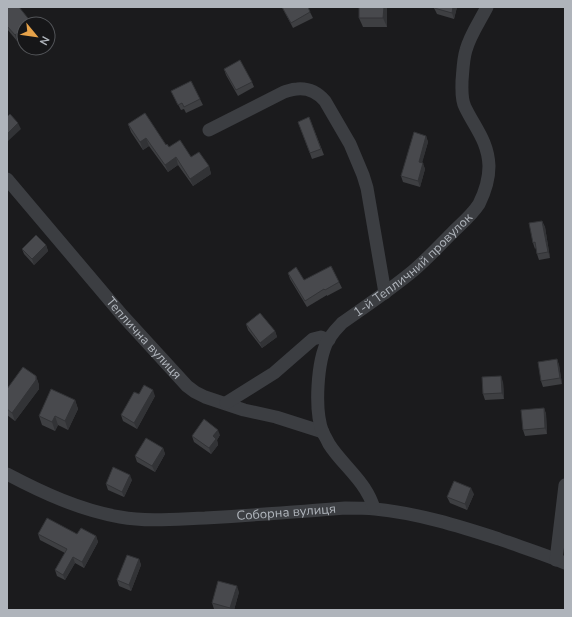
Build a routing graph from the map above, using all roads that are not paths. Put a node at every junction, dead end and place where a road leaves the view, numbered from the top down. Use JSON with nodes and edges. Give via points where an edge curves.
{"nodes":[{"id":1,"x":487,"y":7,"type":"edge"},
{"id":2,"x":209,"y":130,"type":"dead end"},
{"id":3,"x":7,"y":180,"type":"edge"},
{"id":4,"x":385,"y":293,"type":"junction"},
{"id":5,"x":328,"y":340,"type":"junction"},
{"id":6,"x":226,"y":403,"type":"junction"},
{"id":7,"x":323,"y":432,"type":"junction"},
{"id":8,"x":7,"y":474,"type":"edge"},
{"id":9,"x":565,"y":485,"type":"edge"},
{"id":10,"x":374,"y":508,"type":"junction"},
{"id":11,"x":560,"y":561,"type":"edge"}],
"edges":[{"from":1,"to":4,"type":"street","name":"1-й Тепличний провулок","via":[[466,49],[462,91],[462,100],[484,140],[487,152],[489,166],[484,192],[471,214],[432,253]]},
{"from":2,"to":4,"type":"street","via":[[284,92],[305,89],[321,96],[350,144],[363,175]]},
{"from":3,"to":6,"type":"street","name":"Теплична вулиця","via":[[175,375],[194,392],[205,398]]},
{"from":4,"to":5,"type":"street","name":"1-й Тепличний провулок","via":[[342,323]]},
{"from":5,"to":6,"type":"street","via":[[321,337],[313,339],[274,373]]},
{"from":5,"to":7,"type":"street","name":"1-й Тепличний провулок","via":[[321,364],[318,392]]},
{"from":6,"to":7,"type":"street","name":"Теплична вулиця"},
{"from":7,"to":10,"type":"street","name":"1-й Тепличний провулок","via":[[364,488]]},
{"from":8,"to":10,"type":"street","name":"Соборна вулиця","via":[[70,503],[122,518],[161,520]]},
{"from":9,"to":11,"type":"street"},
{"from":10,"to":11,"type":"street","name":"Соборна вулиця","via":[[463,528]]}]}
